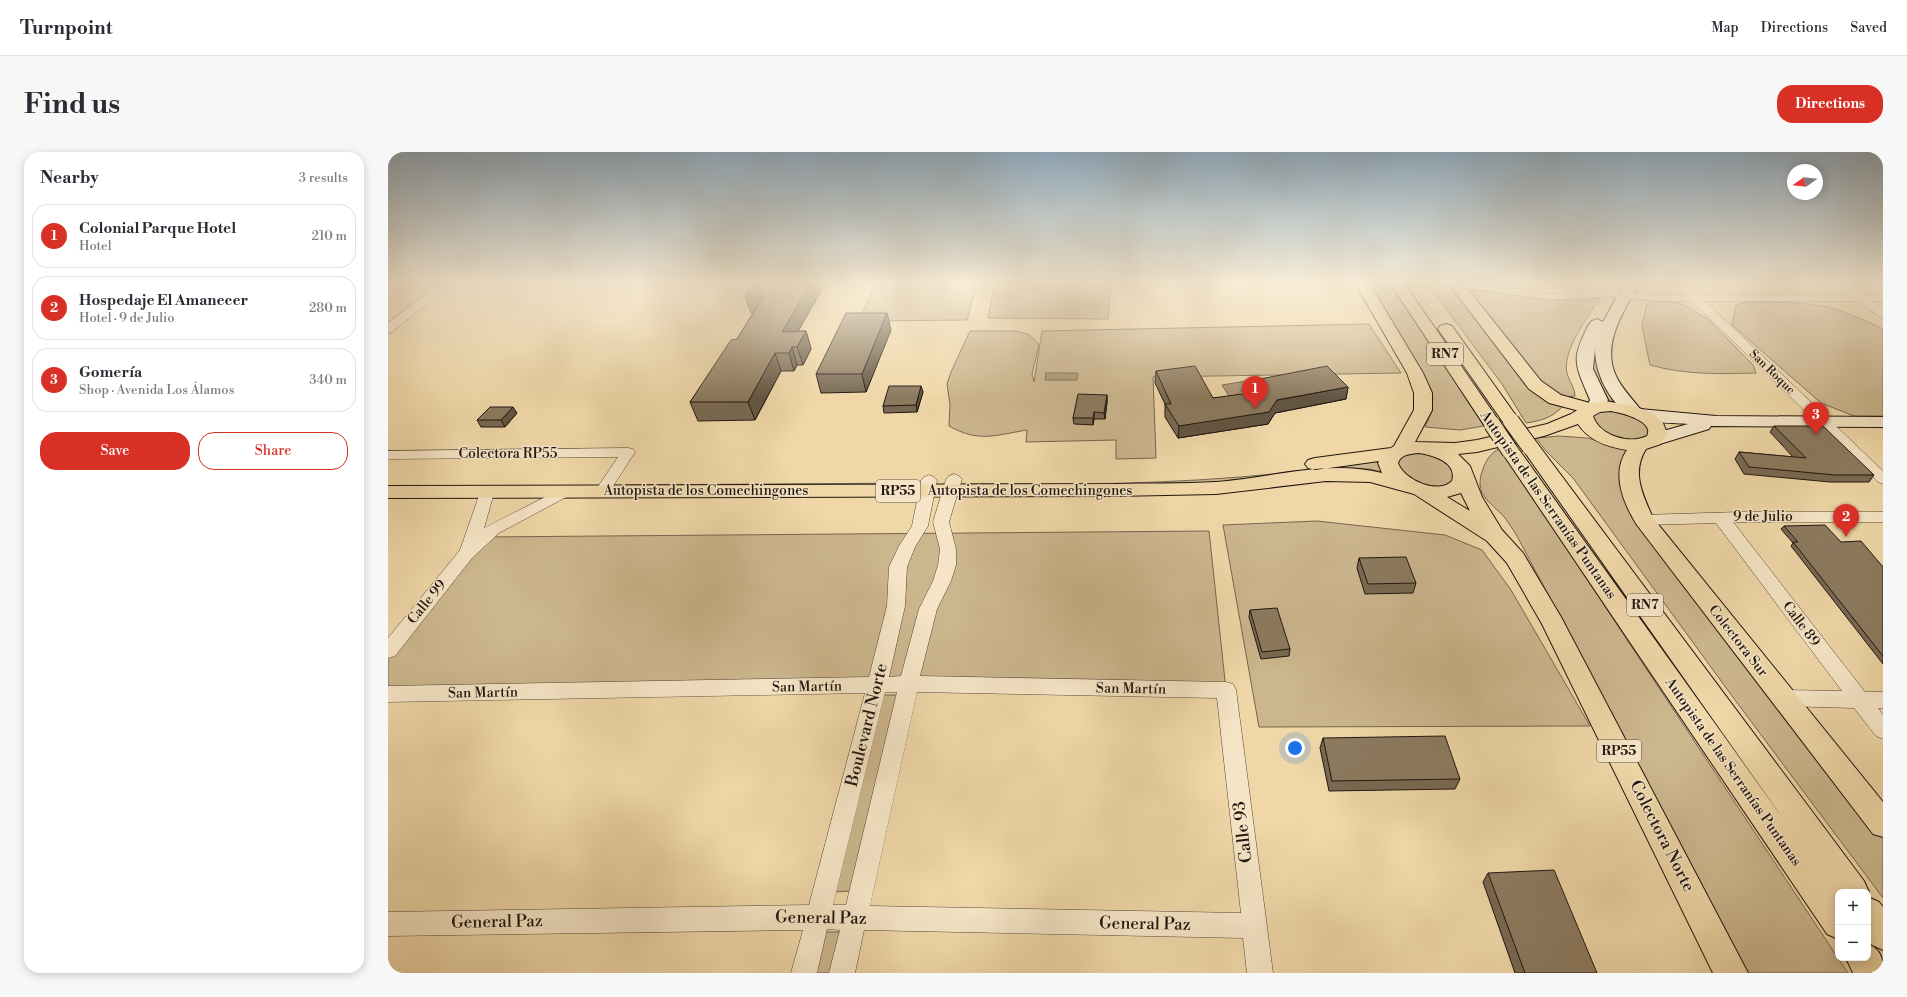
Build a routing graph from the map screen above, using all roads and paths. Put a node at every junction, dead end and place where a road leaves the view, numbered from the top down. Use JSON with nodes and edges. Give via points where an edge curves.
{"nodes":[{"id":1,"x":398,"y":321,"type":"edge"},
{"id":2,"x":1385,"y":321,"type":"edge"},
{"id":3,"x":1423,"y":321,"type":"edge"},
{"id":4,"x":1440,"y":321,"type":"edge"},
{"id":5,"x":1486,"y":321,"type":"edge"},
{"id":6,"x":1601,"y":321,"type":"edge"},
{"id":7,"x":1610,"y":321,"type":"edge"},
{"id":8,"x":1719,"y":321,"type":"edge"},
{"id":9,"x":388,"y":329,"type":"edge"},
{"id":10,"x":1590,"y":410,"type":"junction"},
{"id":11,"x":1636,"y":412,"type":"junction"},
{"id":12,"x":1716,"y":421,"type":"junction"},
{"id":13,"x":1823,"y":421,"type":"junction"},
{"id":14,"x":1883,"y":422,"type":"edge"},
{"id":15,"x":1553,"y":428,"type":"junction"},
{"id":16,"x":1605,"y":439,"type":"junction"},
{"id":17,"x":1648,"y":442,"type":"junction"},
{"id":18,"x":1476,"y":446,"type":"junction"},
{"id":19,"x":1419,"y":447,"type":"junction"},
{"id":20,"x":1520,"y":449,"type":"junction"},
{"id":21,"x":1398,"y":451,"type":"junction"},
{"id":22,"x":388,"y":455,"type":"edge"},
{"id":23,"x":1464,"y":475,"type":"junction"},
{"id":24,"x":1883,"y":479,"type":"edge"},
{"id":25,"x":388,"y":482,"type":"edge"},
{"id":26,"x":607,"y":485,"type":"junction"},
{"id":27,"x":927,"y":485,"type":"junction"},
{"id":28,"x":952,"y":485,"type":"junction"},
{"id":29,"x":1414,"y":488,"type":"junction"},
{"id":30,"x":388,"y":492,"type":"edge"},
{"id":31,"x":565,"y":492,"type":"junction"},
{"id":32,"x":486,"y":493,"type":"junction"},
{"id":33,"x":1720,"y":517,"type":"junction"},
{"id":34,"x":1883,"y":517,"type":"edge"},
{"id":35,"x":1644,"y":520,"type":"junction"},
{"id":36,"x":1495,"y":536,"type":"junction"},
{"id":37,"x":466,"y":554,"type":"junction"},
{"id":38,"x":388,"y":651,"type":"edge"},
{"id":39,"x":908,"y":684,"type":"junction"},
{"id":40,"x":877,"y":686,"type":"junction"},
{"id":41,"x":1226,"y":690,"type":"joint"},
{"id":42,"x":388,"y":694,"type":"edge"},
{"id":43,"x":1783,"y":698,"type":"junction"},
{"id":44,"x":1859,"y":700,"type":"junction"},
{"id":45,"x":1883,"y":700,"type":"edge"},
{"id":46,"x":1883,"y":730,"type":"edge"},
{"id":47,"x":1759,"y":763,"type":"junction"},
{"id":48,"x":1883,"y":824,"type":"edge"},
{"id":49,"x":1850,"y":889,"type":"edge"},
{"id":50,"x":1862,"y":889,"type":"edge"},
{"id":51,"x":1871,"y":900,"type":"edge"},
{"id":52,"x":1883,"y":915,"type":"edge"},
{"id":53,"x":819,"y":917,"type":"junction"},
{"id":54,"x":1871,"y":917,"type":"edge"},
{"id":55,"x":853,"y":919,"type":"junction"},
{"id":56,"x":1835,"y":919,"type":"edge"},
{"id":57,"x":388,"y":924,"type":"edge"},
{"id":58,"x":1254,"y":926,"type":"junction"},
{"id":59,"x":1883,"y":934,"type":"edge"},
{"id":60,"x":1864,"y":961,"type":"edge"},
{"id":61,"x":804,"y":973,"type":"edge"},
{"id":62,"x":842,"y":973,"type":"edge"},
{"id":63,"x":1260,"y":973,"type":"edge"},
{"id":64,"x":1731,"y":973,"type":"edge"},
{"id":65,"x":1873,"y":973,"type":"edge"}],
"edges":[{"from":1,"to":9,"type":"street"},
{"from":2,"to":21,"type":"main road","via":[[1415,373],[1423,393],[1423,410]]},
{"from":3,"to":20,"type":"main road","name":"Autopista de las Serranías Puntanas","number":"RN7","bridge":true,"via":[[1492,424]]},
{"from":4,"to":20,"type":"main road","name":"Autopista de las Serranías Puntanas","number":"RN7","bridge":true,"via":[[1511,421]]},
{"from":5,"to":10,"type":"main road","via":[[1535,385],[1556,399]]},
{"from":6,"to":10,"type":"main road","via":[[1590,338],[1586,353],[1585,369],[1599,400]]},
{"from":7,"to":11,"type":"main road","via":[[1601,353],[1603,367],[1610,382]]},
{"from":8,"to":13,"type":"street","name":"San Roque"},
{"from":10,"to":11,"type":"main road","via":[[1619,407]]},
{"from":10,"to":15,"type":"main road"},
{"from":10,"to":16,"type":"main road","via":[[1584,420],[1588,427]]},
{"from":11,"to":12,"type":"main road"},
{"from":11,"to":17,"type":"main road","via":[[1657,428],[1658,434]]},
{"from":12,"to":13,"type":"main road"},
{"from":12,"to":17,"type":"main road"},
{"from":13,"to":14,"type":"main road"},
{"from":13,"to":24,"type":"street","name":"San Roque"},
{"from":15,"to":16,"type":"main road"},
{"from":15,"to":18,"type":"main road"},
{"from":16,"to":17,"type":"main road","via":[[1629,445]]},
{"from":17,"to":35,"type":"main road","name":"Colectora Sur","via":[[1632,455],[1628,465],[1630,488]]},
{"from":18,"to":19,"type":"main road"},
{"from":18,"to":23,"type":"main road"},
{"from":19,"to":21,"type":"main road","number":"RP55"},
{"from":19,"to":23,"type":"main road","number":"RP55","via":[[1449,456],[1461,466]]},
{"from":20,"to":47,"type":"main road","name":"Autopista de las Serranías Puntanas","number":"RN7"},
{"from":20,"to":56,"type":"main road","name":"Autopista de las Serranías Puntanas","number":"RN7"},
{"from":21,"to":28,"type":"main road","name":"Autopista de los Comechingones","number":"RP55","via":[[1282,469],[1198,477]]},
{"from":21,"to":29,"type":"main road","number":"RP55","via":[[1390,458],[1388,465],[1391,472],[1396,479]]},
{"from":22,"to":26,"type":"street","name":"Colectora RP55","via":[[628,452]]},
{"from":23,"to":29,"type":"main road","number":"RP55","via":[[1461,484],[1446,492]]},
{"from":23,"to":36,"type":"main road","name":"Colectora Norte","number":"RP55","via":[[1472,496]]},
{"from":25,"to":26,"type":"main road","name":"Autopista de los Comechingones","number":"RP55"},
{"from":26,"to":27,"type":"main road","name":"Autopista de los Comechingones","number":"RP55"},
{"from":26,"to":31,"type":"main road","name":"Autopista de los Comechingones","number":"RP55"},
{"from":27,"to":28,"type":"main road","name":"Autopista de los Comechingones","number":"RP55"},
{"from":27,"to":40,"type":"street","name":"Boulevard Norte","via":[[920,526],[898,567],[896,606]]},
{"from":28,"to":29,"type":"main road","name":"Autopista de los Comechingones","number":"RP55","via":[[1216,488],[1342,475],[1370,476]]},
{"from":28,"to":39,"type":"street","name":"Boulevard Norte","via":[[941,524],[948,549],[947,565],[928,609]]},
{"from":29,"to":36,"type":"main road","name":"Colectora Norte","number":"RP55"},
{"from":30,"to":32,"type":"main road","name":"Autopista de los Comechingones","number":"RP55"},
{"from":31,"to":32,"type":"main road","name":"Autopista de los Comechingones","number":"RP55"},
{"from":31,"to":37,"type":"street","via":[[493,529]]},
{"from":32,"to":37,"type":"street"},
{"from":33,"to":34,"type":"street","name":"9 de Julio"},
{"from":33,"to":35,"type":"street","name":"9 de Julio"},
{"from":33,"to":44,"type":"street","name":"Calle 89"},
{"from":35,"to":43,"type":"main road","name":"Colectora Sur"},
{"from":36,"to":64,"type":"main road","name":"Colectora Norte","number":"RP55","via":[[1515,558],[1553,623]]},
{"from":37,"to":38,"type":"street","name":"Calle 99"},
{"from":39,"to":40,"type":"street","name":"San Martín"},
{"from":39,"to":41,"type":"street","name":"San Martín"},
{"from":39,"to":55,"type":"street","name":"Boulevard Norte"},
{"from":40,"to":42,"type":"street","name":"San Martín"},
{"from":40,"to":53,"type":"street","name":"Boulevard Norte"},
{"from":41,"to":58,"type":"street","name":"Calle 93"},
{"from":43,"to":44,"type":"street"},
{"from":43,"to":48,"type":"main road","name":"Colectora Sur"},
{"from":44,"to":45,"type":"street"},
{"from":44,"to":46,"type":"street","name":"Calle 89"},
{"from":47,"to":49,"type":"main road","name":"Autopista de las Serranías Puntanas","number":"RN7"},
{"from":47,"to":50,"type":"main road"},
{"from":51,"to":52,"type":"main road"},
{"from":53,"to":55,"type":"street","name":"General Paz"},
{"from":53,"to":57,"type":"street","name":"General Paz"},
{"from":53,"to":61,"type":"street","name":"Boulevard Norte"},
{"from":54,"to":59,"type":"main road"},
{"from":55,"to":58,"type":"street","name":"General Paz"},
{"from":55,"to":62,"type":"street","name":"Boulevard Norte"},
{"from":58,"to":63,"type":"street","name":"Calle 93"},
{"from":60,"to":65,"type":"main road"}]}
